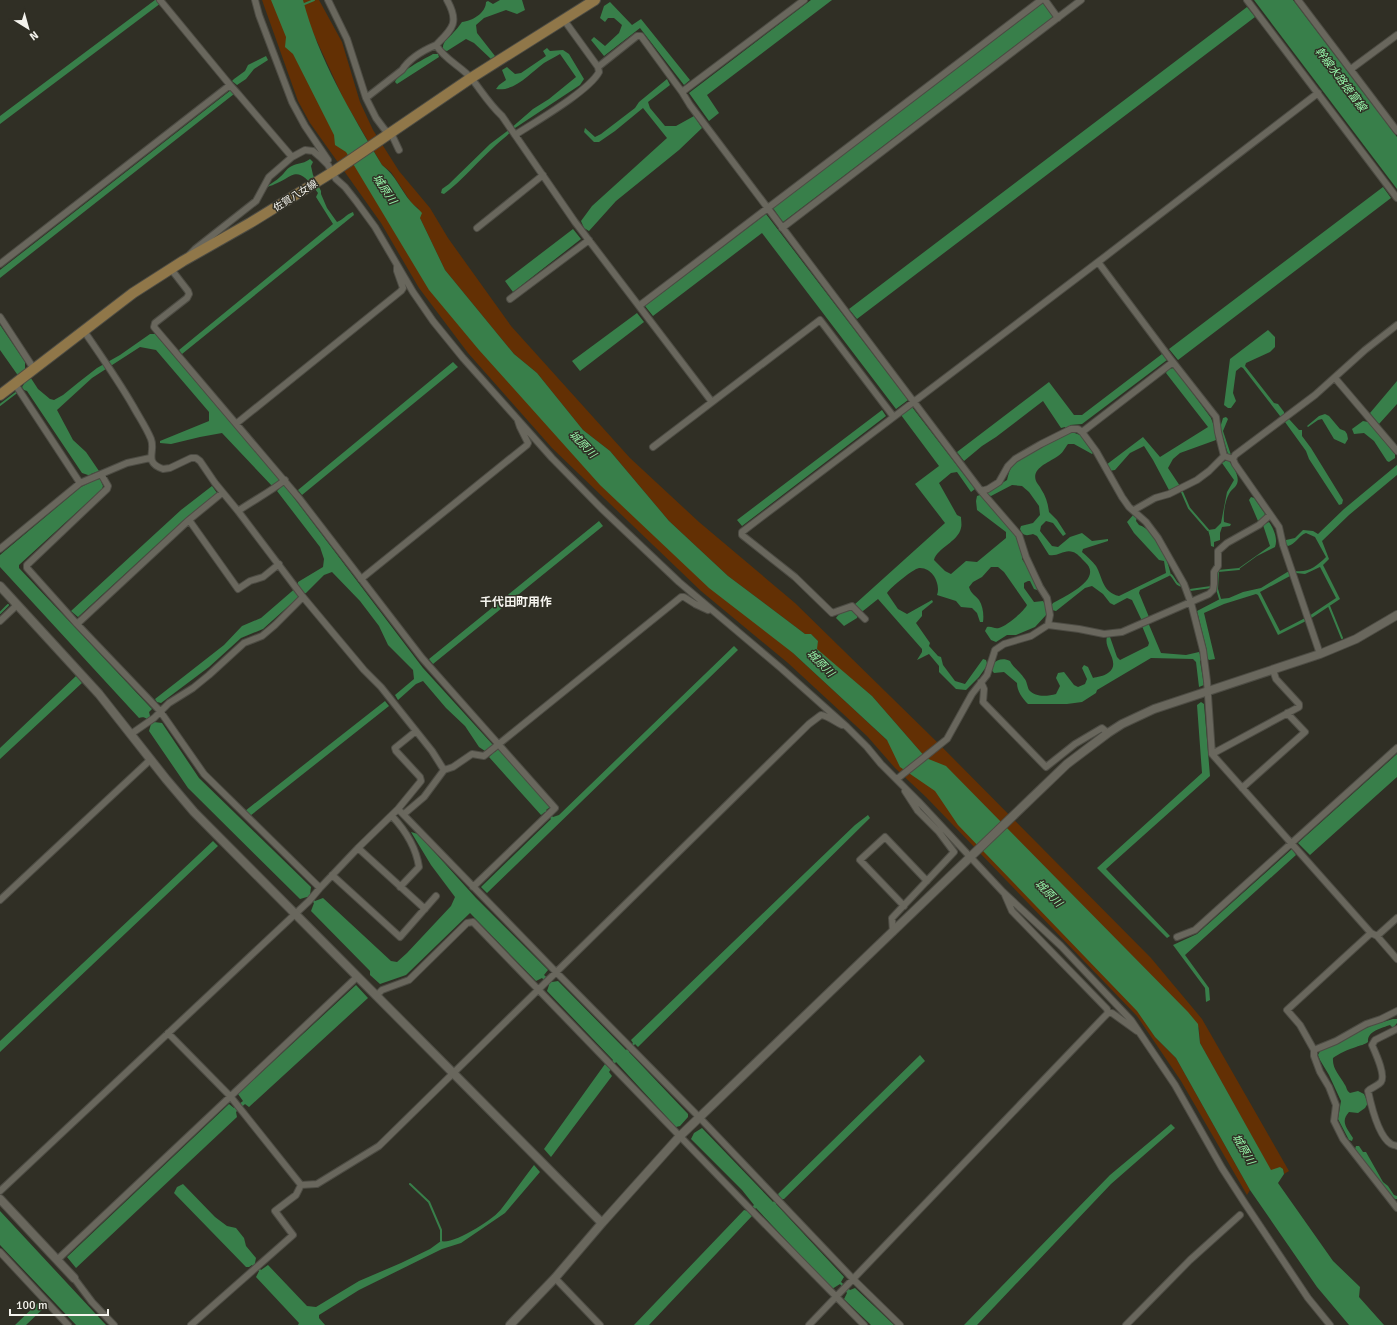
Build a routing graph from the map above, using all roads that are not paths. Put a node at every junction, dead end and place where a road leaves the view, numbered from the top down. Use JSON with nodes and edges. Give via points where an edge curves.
{"nodes":[{"id":1,"x":255,"y":0,"type":"edge"},
{"id":2,"x":328,"y":0,"type":"edge"},
{"id":3,"x":447,"y":0,"type":"edge"},
{"id":4,"x":595,"y":0,"type":"edge"},
{"id":5,"x":804,"y":0,"type":"edge"},
{"id":6,"x":1041,"y":0,"type":"edge"},
{"id":7,"x":1082,"y":0,"type":"edge"},
{"id":8,"x":1247,"y":0,"type":"edge"},
{"id":9,"x":1298,"y":0,"type":"edge"},
{"id":10,"x":162,"y":2,"type":"edge"},
{"id":11,"x":1048,"y":5,"type":"edge"},
{"id":12,"x":1058,"y":18,"type":"junction"},
{"id":13,"x":564,"y":20,"type":"junction"},
{"id":14,"x":1397,"y":35,"type":"edge"},
{"id":15,"x":436,"y":45,"type":"junction"},
{"id":16,"x":598,"y":66,"type":"junction"},
{"id":17,"x":1351,"y":70,"type":"junction"},
{"id":18,"x":471,"y":78,"type":"junction"},
{"id":19,"x":230,"y":85,"type":"junction"},
{"id":20,"x":682,"y":92,"type":"junction"},
{"id":21,"x":1318,"y":93,"type":"junction"},
{"id":22,"x":366,"y":98,"type":"junction"},
{"id":23,"x":512,"y":131,"type":"junction"},
{"id":24,"x":1397,"y":131,"type":"edge"},
{"id":25,"x":389,"y":134,"type":"junction"},
{"id":26,"x":399,"y":150,"type":"dead end"},
{"id":27,"x":292,"y":157,"type":"junction"},
{"id":28,"x":334,"y":171,"type":"junction"},
{"id":29,"x":543,"y":175,"type":"junction"},
{"id":30,"x":1397,"y":198,"type":"edge"},
{"id":31,"x":767,"y":208,"type":"junction"},
{"id":32,"x":477,"y":228,"type":"dead end"},
{"id":33,"x":782,"y":228,"type":"junction"},
{"id":34,"x":589,"y":240,"type":"junction"},
{"id":35,"x":183,"y":261,"type":"junction"},
{"id":36,"x":1098,"y":262,"type":"junction"},
{"id":37,"x":0,"y":264,"type":"edge"},
{"id":38,"x":397,"y":264,"type":"junction"},
{"id":39,"x":171,"y":269,"type":"junction"},
{"id":40,"x":510,"y":299,"type":"dead end"},
{"id":41,"x":639,"y":306,"type":"junction"},
{"id":42,"x":0,"y":317,"type":"edge"},
{"id":43,"x":1397,"y":325,"type":"edge"},
{"id":44,"x":84,"y":331,"type":"junction"},
{"id":45,"x":1170,"y":358,"type":"junction"},
{"id":46,"x":32,"y":371,"type":"junction"},
{"id":47,"x":1335,"y":378,"type":"junction"},
{"id":48,"x":17,"y":382,"type":"junction"},
{"id":49,"x":0,"y":395,"type":"edge"},
{"id":50,"x":913,"y":401,"type":"junction"},
{"id":51,"x":712,"y":402,"type":"junction"},
{"id":52,"x":893,"y":416,"type":"junction"},
{"id":53,"x":518,"y":419,"type":"junction"},
{"id":54,"x":237,"y":423,"type":"junction"},
{"id":55,"x":1082,"y":432,"type":"junction"},
{"id":56,"x":653,"y":447,"type":"dead end"},
{"id":57,"x":1397,"y":451,"type":"edge"},
{"id":58,"x":150,"y":458,"type":"junction"},
{"id":59,"x":1229,"y":458,"type":"junction"},
{"id":60,"x":101,"y":474,"type":"junction"},
{"id":61,"x":80,"y":483,"type":"junction"},
{"id":62,"x":281,"y":483,"type":"junction"},
{"id":63,"x":981,"y":491,"type":"junction"},
{"id":64,"x":222,"y":493,"type":"junction"},
{"id":65,"x":1134,"y":510,"type":"junction"},
{"id":66,"x":238,"y":511,"type":"junction"},
{"id":67,"x":1270,"y":515,"type":"junction"},
{"id":68,"x":189,"y":520,"type":"junction"},
{"id":69,"x":0,"y":550,"type":"edge"},
{"id":70,"x":279,"y":564,"type":"junction"},
{"id":71,"x":362,"y":579,"type":"junction"},
{"id":72,"x":0,"y":586,"type":"edge"},
{"id":73,"x":303,"y":596,"type":"junction"},
{"id":74,"x":1191,"y":603,"type":"junction"},
{"id":75,"x":17,"y":605,"type":"junction"},
{"id":76,"x":713,"y":612,"type":"junction"},
{"id":77,"x":1397,"y":614,"type":"edge"},
{"id":78,"x":864,"y":619,"type":"dead end"},
{"id":79,"x":0,"y":621,"type":"edge"},
{"id":80,"x":78,"y":624,"type":"junction"},
{"id":81,"x":1048,"y":625,"type":"junction"},
{"id":82,"x":1320,"y":654,"type":"junction"},
{"id":83,"x":1273,"y":670,"type":"junction"},
{"id":84,"x":981,"y":682,"type":"junction"},
{"id":85,"x":1208,"y":691,"type":"junction"},
{"id":86,"x":160,"y":711,"type":"junction"},
{"id":87,"x":1287,"y":713,"type":"junction"},
{"id":88,"x":847,"y":727,"type":"junction"},
{"id":89,"x":416,"y":731,"type":"junction"},
{"id":90,"x":1108,"y":733,"type":"junction"},
{"id":91,"x":131,"y":734,"type":"junction"},
{"id":92,"x":499,"y":744,"type":"junction"},
{"id":93,"x":1397,"y":748,"type":"edge"},
{"id":94,"x":1212,"y":754,"type":"junction"},
{"id":95,"x":150,"y":760,"type":"junction"},
{"id":96,"x":444,"y":770,"type":"junction"},
{"id":97,"x":897,"y":779,"type":"junction"},
{"id":98,"x":904,"y":788,"type":"junction"},
{"id":99,"x":1242,"y":788,"type":"junction"},
{"id":100,"x":398,"y":809,"type":"junction"},
{"id":101,"x":404,"y":814,"type":"junction"},
{"id":102,"x":392,"y":816,"type":"junction"},
{"id":103,"x":1291,"y":843,"type":"junction"},
{"id":104,"x":358,"y":848,"type":"junction"},
{"id":105,"x":970,"y":858,"type":"junction"},
{"id":106,"x":332,"y":875,"type":"junction"},
{"id":107,"x":927,"y":881,"type":"junction"},
{"id":108,"x":400,"y":887,"type":"junction"},
{"id":109,"x":473,"y":887,"type":"junction"},
{"id":110,"x":320,"y":888,"type":"junction"},
{"id":111,"x":1003,"y":892,"type":"junction"},
{"id":112,"x":436,"y":896,"type":"dead end"},
{"id":113,"x":0,"y":900,"type":"edge"},
{"id":114,"x":904,"y":906,"type":"junction"},
{"id":115,"x":425,"y":909,"type":"junction"},
{"id":116,"x":295,"y":914,"type":"junction"},
{"id":117,"x":1397,"y":918,"type":"edge"},
{"id":118,"x":893,"y":932,"type":"junction"},
{"id":119,"x":1374,"y":934,"type":"junction"},
{"id":120,"x":1177,"y":937,"type":"dead end"},
{"id":121,"x":1397,"y":959,"type":"edge"},
{"id":122,"x":556,"y":972,"type":"junction"},
{"id":123,"x":357,"y":977,"type":"junction"},
{"id":124,"x":537,"y":990,"type":"junction"},
{"id":125,"x":376,"y":996,"type":"junction"},
{"id":126,"x":1108,"y":1013,"type":"junction"},
{"id":127,"x":1396,"y":1015,"type":"edge"},
{"id":128,"x":1397,"y":1029,"type":"edge"},
{"id":129,"x":168,"y":1034,"type":"junction"},
{"id":130,"x":1141,"y":1034,"type":"junction"},
{"id":131,"x":1314,"y":1050,"type":"junction"},
{"id":132,"x":453,"y":1073,"type":"junction"},
{"id":133,"x":230,"y":1096,"type":"junction"},
{"id":134,"x":699,"y":1117,"type":"junction"},
{"id":135,"x":680,"y":1136,"type":"junction"},
{"id":136,"x":1397,"y":1146,"type":"edge"},
{"id":137,"x":301,"y":1185,"type":"junction"},
{"id":138,"x":0,"y":1191,"type":"edge"},
{"id":139,"x":0,"y":1199,"type":"edge"},
{"id":140,"x":1397,"y":1208,"type":"edge"},
{"id":141,"x":1240,"y":1215,"type":"dead end"},
{"id":142,"x":602,"y":1223,"type":"junction"},
{"id":143,"x":0,"y":1252,"type":"edge"},
{"id":144,"x":57,"y":1260,"type":"junction"},
{"id":145,"x":74,"y":1278,"type":"joint"},
{"id":146,"x":556,"y":1278,"type":"junction"},
{"id":147,"x":851,"y":1281,"type":"junction"},
{"id":148,"x":836,"y":1297,"type":"junction"},
{"id":149,"x":68,"y":1325,"type":"edge"},
{"id":150,"x":114,"y":1325,"type":"edge"},
{"id":151,"x":191,"y":1325,"type":"edge"},
{"id":152,"x":510,"y":1325,"type":"edge"},
{"id":153,"x":600,"y":1325,"type":"edge"},
{"id":154,"x":809,"y":1325,"type":"edge"},
{"id":155,"x":864,"y":1325,"type":"edge"},
{"id":156,"x":900,"y":1325,"type":"edge"},
{"id":157,"x":1126,"y":1325,"type":"edge"},
{"id":158,"x":1330,"y":1325,"type":"edge"}],
"edges":[{"from":1,"to":28,"type":"street","via":[[292,102]]},
{"from":2,"to":22,"type":"street","via":[[347,39]]},
{"from":3,"to":15,"type":"street","via":[[454,20],[451,30]]},
{"from":4,"to":13,"type":"main road","name":"佐賀八女線"},
{"from":5,"to":20,"type":"street"},
{"from":6,"to":31,"type":"street"},
{"from":7,"to":12,"type":"street"},
{"from":8,"to":21,"type":"street"},
{"from":9,"to":17,"type":"street"},
{"from":10,"to":19,"type":"street"},
{"from":11,"to":12,"type":"street"},
{"from":12,"to":33,"type":"street"},
{"from":13,"to":16,"type":"street"},
{"from":13,"to":18,"type":"main road","name":"佐賀八女線"},
{"from":14,"to":17,"type":"street"},
{"from":15,"to":18,"type":"street","via":[[442,54]]},
{"from":15,"to":22,"type":"street","via":[[429,47],[406,64]]},
{"from":16,"to":20,"type":"street","via":[[637,36],[641,36]]},
{"from":16,"to":23,"type":"street","via":[[596,78],[580,91]]},
{"from":17,"to":24,"type":"street"},
{"from":18,"to":23,"type":"street"},
{"from":18,"to":25,"type":"main road","name":"佐賀八女線"},
{"from":19,"to":27,"type":"street"},
{"from":19,"to":37,"type":"street"},
{"from":20,"to":31,"type":"street"},
{"from":21,"to":30,"type":"street"},
{"from":21,"to":36,"type":"street"},
{"from":22,"to":25,"type":"street","via":[[376,118]]},
{"from":23,"to":29,"type":"street"},
{"from":25,"to":26,"type":"street"},
{"from":25,"to":28,"type":"main road","name":"佐賀八女線"},
{"from":27,"to":28,"type":"street","via":[[305,150],[313,151]]},
{"from":27,"to":35,"type":"street","via":[[269,178],[256,201]]},
{"from":28,"to":35,"type":"main road","name":"佐賀八女線","via":[[250,224]]},
{"from":28,"to":38,"type":"street","via":[[336,179],[360,206]]},
{"from":29,"to":32,"type":"street"},
{"from":29,"to":34,"type":"street"},
{"from":31,"to":33,"type":"street"},
{"from":31,"to":41,"type":"street"},
{"from":33,"to":50,"type":"street"},
{"from":34,"to":40,"type":"street"},
{"from":34,"to":41,"type":"street"},
{"from":35,"to":39,"type":"main road","name":"佐賀八女線"},
{"from":36,"to":45,"type":"street"},
{"from":36,"to":50,"type":"street"},
{"from":38,"to":53,"type":"street","via":[[433,321]]},
{"from":38,"to":54,"type":"street","via":[[396,271],[402,291]]},
{"from":39,"to":44,"type":"main road","name":"佐賀八女線","via":[[133,293]]},
{"from":39,"to":54,"type":"street","via":[[189,294],[155,323],[154,327]]},
{"from":41,"to":51,"type":"street"},
{"from":42,"to":46,"type":"street"},
{"from":43,"to":47,"type":"street"},
{"from":44,"to":46,"type":"main road","name":"佐賀八女線"},
{"from":44,"to":58,"type":"street","via":[[140,418],[151,440]]},
{"from":45,"to":55,"type":"street"},
{"from":45,"to":59,"type":"street","via":[[1216,417],[1217,430]]},
{"from":46,"to":48,"type":"main road","name":"佐賀八女線"},
{"from":47,"to":57,"type":"street"},
{"from":47,"to":59,"type":"street"},
{"from":48,"to":49,"type":"main road","name":"佐賀八女線"},
{"from":48,"to":61,"type":"street"},
{"from":50,"to":52,"type":"street"},
{"from":50,"to":63,"type":"street"},
{"from":51,"to":52,"type":"street","via":[[820,320]]},
{"from":51,"to":56,"type":"street"},
{"from":52,"to":78,"type":"street","via":[[742,532],[742,535],[795,577],[832,613],[852,606]]},
{"from":53,"to":71,"type":"street","via":[[528,442],[527,446]]},
{"from":53,"to":76,"type":"street","via":[[601,508]]},
{"from":54,"to":62,"type":"street"},
{"from":55,"to":63,"type":"street","via":[[1078,429],[1068,430],[1014,459],[999,482]]},
{"from":55,"to":65,"type":"street","via":[[1122,497]]},
{"from":58,"to":60,"type":"street","via":[[127,463]]},
{"from":58,"to":64,"type":"street","via":[[157,467],[163,469],[196,458]]},
{"from":59,"to":65,"type":"street","via":[[1197,480]]},
{"from":59,"to":67,"type":"street"},
{"from":60,"to":61,"type":"street"},
{"from":60,"to":80,"type":"street","via":[[108,486],[107,489],[27,565]]},
{"from":61,"to":69,"type":"street"},
{"from":62,"to":66,"type":"street"},
{"from":62,"to":71,"type":"street"},
{"from":63,"to":81,"type":"street","via":[[1018,535],[1047,598],[1050,615]]},
{"from":64,"to":66,"type":"street"},
{"from":64,"to":68,"type":"street"},
{"from":65,"to":74,"type":"street","via":[[1158,538],[1184,584]]},
{"from":66,"to":70,"type":"street"},
{"from":67,"to":74,"type":"street","via":[[1259,525],[1227,543],[1218,552],[1213,590]]},
{"from":67,"to":82,"type":"street","via":[[1279,527],[1282,545]]},
{"from":68,"to":70,"type":"street","via":[[238,588],[263,577]]},
{"from":68,"to":80,"type":"street"},
{"from":70,"to":73,"type":"street"},
{"from":71,"to":92,"type":"street","via":[[422,658]]},
{"from":72,"to":75,"type":"street"},
{"from":73,"to":86,"type":"street","via":[[262,636],[244,643],[204,680]]},
{"from":73,"to":89,"type":"street"},
{"from":74,"to":81,"type":"street","via":[[1122,632],[1104,634]]},
{"from":74,"to":85,"type":"street","via":[[1203,650]]},
{"from":75,"to":79,"type":"street"},
{"from":75,"to":91,"type":"street","via":[[99,694]]},
{"from":76,"to":88,"type":"street"},
{"from":76,"to":92,"type":"street","via":[[681,597]]},
{"from":77,"to":82,"type":"street","via":[[1356,639]]},
{"from":80,"to":86,"type":"street"},
{"from":81,"to":84,"type":"street","via":[[1031,636],[1004,644],[995,650],[987,675]]},
{"from":82,"to":83,"type":"street"},
{"from":83,"to":85,"type":"street"},
{"from":83,"to":87,"type":"street","via":[[1276,679],[1299,704],[1299,707]]},
{"from":84,"to":90,"type":"street","via":[[984,689],[983,702],[1046,767],[1102,728]]},
{"from":84,"to":97,"type":"street","via":[[947,739]]},
{"from":85,"to":90,"type":"street","via":[[1154,709]]},
{"from":85,"to":94,"type":"street"},
{"from":86,"to":91,"type":"street"},
{"from":86,"to":110,"type":"street","via":[[204,774]]},
{"from":87,"to":94,"type":"street"},
{"from":87,"to":99,"type":"street","via":[[1305,732]]},
{"from":88,"to":97,"type":"street"},
{"from":88,"to":122,"type":"street","via":[[821,715],[809,724]]},
{"from":89,"to":96,"type":"street"},
{"from":89,"to":100,"type":"street","via":[[395,748],[421,781]]},
{"from":90,"to":105,"type":"street","via":[[1067,764]]},
{"from":91,"to":95,"type":"street"},
{"from":92,"to":96,"type":"street","via":[[484,756],[472,754]]},
{"from":92,"to":109,"type":"street","via":[[555,808]]},
{"from":93,"to":103,"type":"street"},
{"from":94,"to":99,"type":"street"},
{"from":95,"to":113,"type":"street"},
{"from":95,"to":116,"type":"street","via":[[194,812]]},
{"from":96,"to":101,"type":"street","via":[[424,797]]},
{"from":97,"to":98,"type":"street"},
{"from":98,"to":105,"type":"street"},
{"from":98,"to":107,"type":"street","via":[[918,811],[954,852]]},
{"from":99,"to":103,"type":"street"},
{"from":100,"to":101,"type":"street"},
{"from":100,"to":102,"type":"street"},
{"from":101,"to":109,"type":"street"},
{"from":102,"to":104,"type":"street"},
{"from":102,"to":108,"type":"street","via":[[404,829],[418,858],[419,867]]},
{"from":103,"to":119,"type":"street"},
{"from":103,"to":120,"type":"street","via":[[1195,930]]},
{"from":104,"to":106,"type":"street"},
{"from":104,"to":108,"type":"street"},
{"from":105,"to":111,"type":"street"},
{"from":105,"to":118,"type":"street"},
{"from":106,"to":110,"type":"street"},
{"from":106,"to":115,"type":"street","via":[[400,937]]},
{"from":107,"to":114,"type":"street"},
{"from":107,"to":114,"type":"street","via":[[885,837],[860,860]]},
{"from":108,"to":115,"type":"street"},
{"from":109,"to":122,"type":"street"},
{"from":110,"to":116,"type":"street"},
{"from":111,"to":126,"type":"street","via":[[1012,911],[1107,1009]]},
{"from":111,"to":130,"type":"street","via":[[1061,946],[1131,1020]]},
{"from":112,"to":115,"type":"street"},
{"from":114,"to":118,"type":"street","via":[[892,918]]},
{"from":116,"to":123,"type":"street"},
{"from":116,"to":129,"type":"street"},
{"from":117,"to":119,"type":"street"},
{"from":118,"to":134,"type":"street"},
{"from":119,"to":121,"type":"street"},
{"from":119,"to":131,"type":"street","via":[[1287,1010],[1300,1025]]},
{"from":122,"to":124,"type":"street"},
{"from":122,"to":134,"type":"street"},
{"from":123,"to":125,"type":"street"},
{"from":123,"to":133,"type":"street"},
{"from":124,"to":125,"type":"street","via":[[473,922],[467,922],[409,980],[382,990]]},
{"from":124,"to":132,"type":"street"},
{"from":124,"to":135,"type":"street"},
{"from":125,"to":132,"type":"street"},
{"from":126,"to":130,"type":"street","via":[[1116,1015]]},
{"from":126,"to":147,"type":"street"},
{"from":127,"to":131,"type":"street","via":[[1366,1024]]},
{"from":128,"to":136,"type":"street","via":[[1375,1040],[1372,1045],[1383,1078],[1368,1091],[1372,1113],[1382,1134],[1391,1144]]},
{"from":129,"to":133,"type":"street"},
{"from":129,"to":138,"type":"street"},
{"from":130,"to":158,"type":"street","via":[[1176,1085],[1244,1202],[1308,1298]]},
{"from":131,"to":140,"type":"street","via":[[1320,1072],[1336,1105],[1334,1121],[1343,1139]]},
{"from":132,"to":137,"type":"street","via":[[379,1146],[318,1184]]},
{"from":132,"to":142,"type":"street"},
{"from":133,"to":137,"type":"street"},
{"from":133,"to":144,"type":"street"},
{"from":134,"to":135,"type":"street"},
{"from":134,"to":147,"type":"street"},
{"from":135,"to":142,"type":"street"},
{"from":135,"to":148,"type":"street"},
{"from":137,"to":151,"type":"street","via":[[296,1195],[275,1211],[293,1235]]},
{"from":139,"to":144,"type":"street"},
{"from":141,"to":157,"type":"street","via":[[1190,1260]]},
{"from":142,"to":146,"type":"street"},
{"from":143,"to":149,"type":"street"},
{"from":144,"to":145,"type":"street"},
{"from":145,"to":150,"type":"street"},
{"from":146,"to":152,"type":"street"},
{"from":146,"to":153,"type":"street"},
{"from":147,"to":148,"type":"street"},
{"from":147,"to":156,"type":"street"},
{"from":148,"to":154,"type":"street"},
{"from":148,"to":155,"type":"street"}]}
